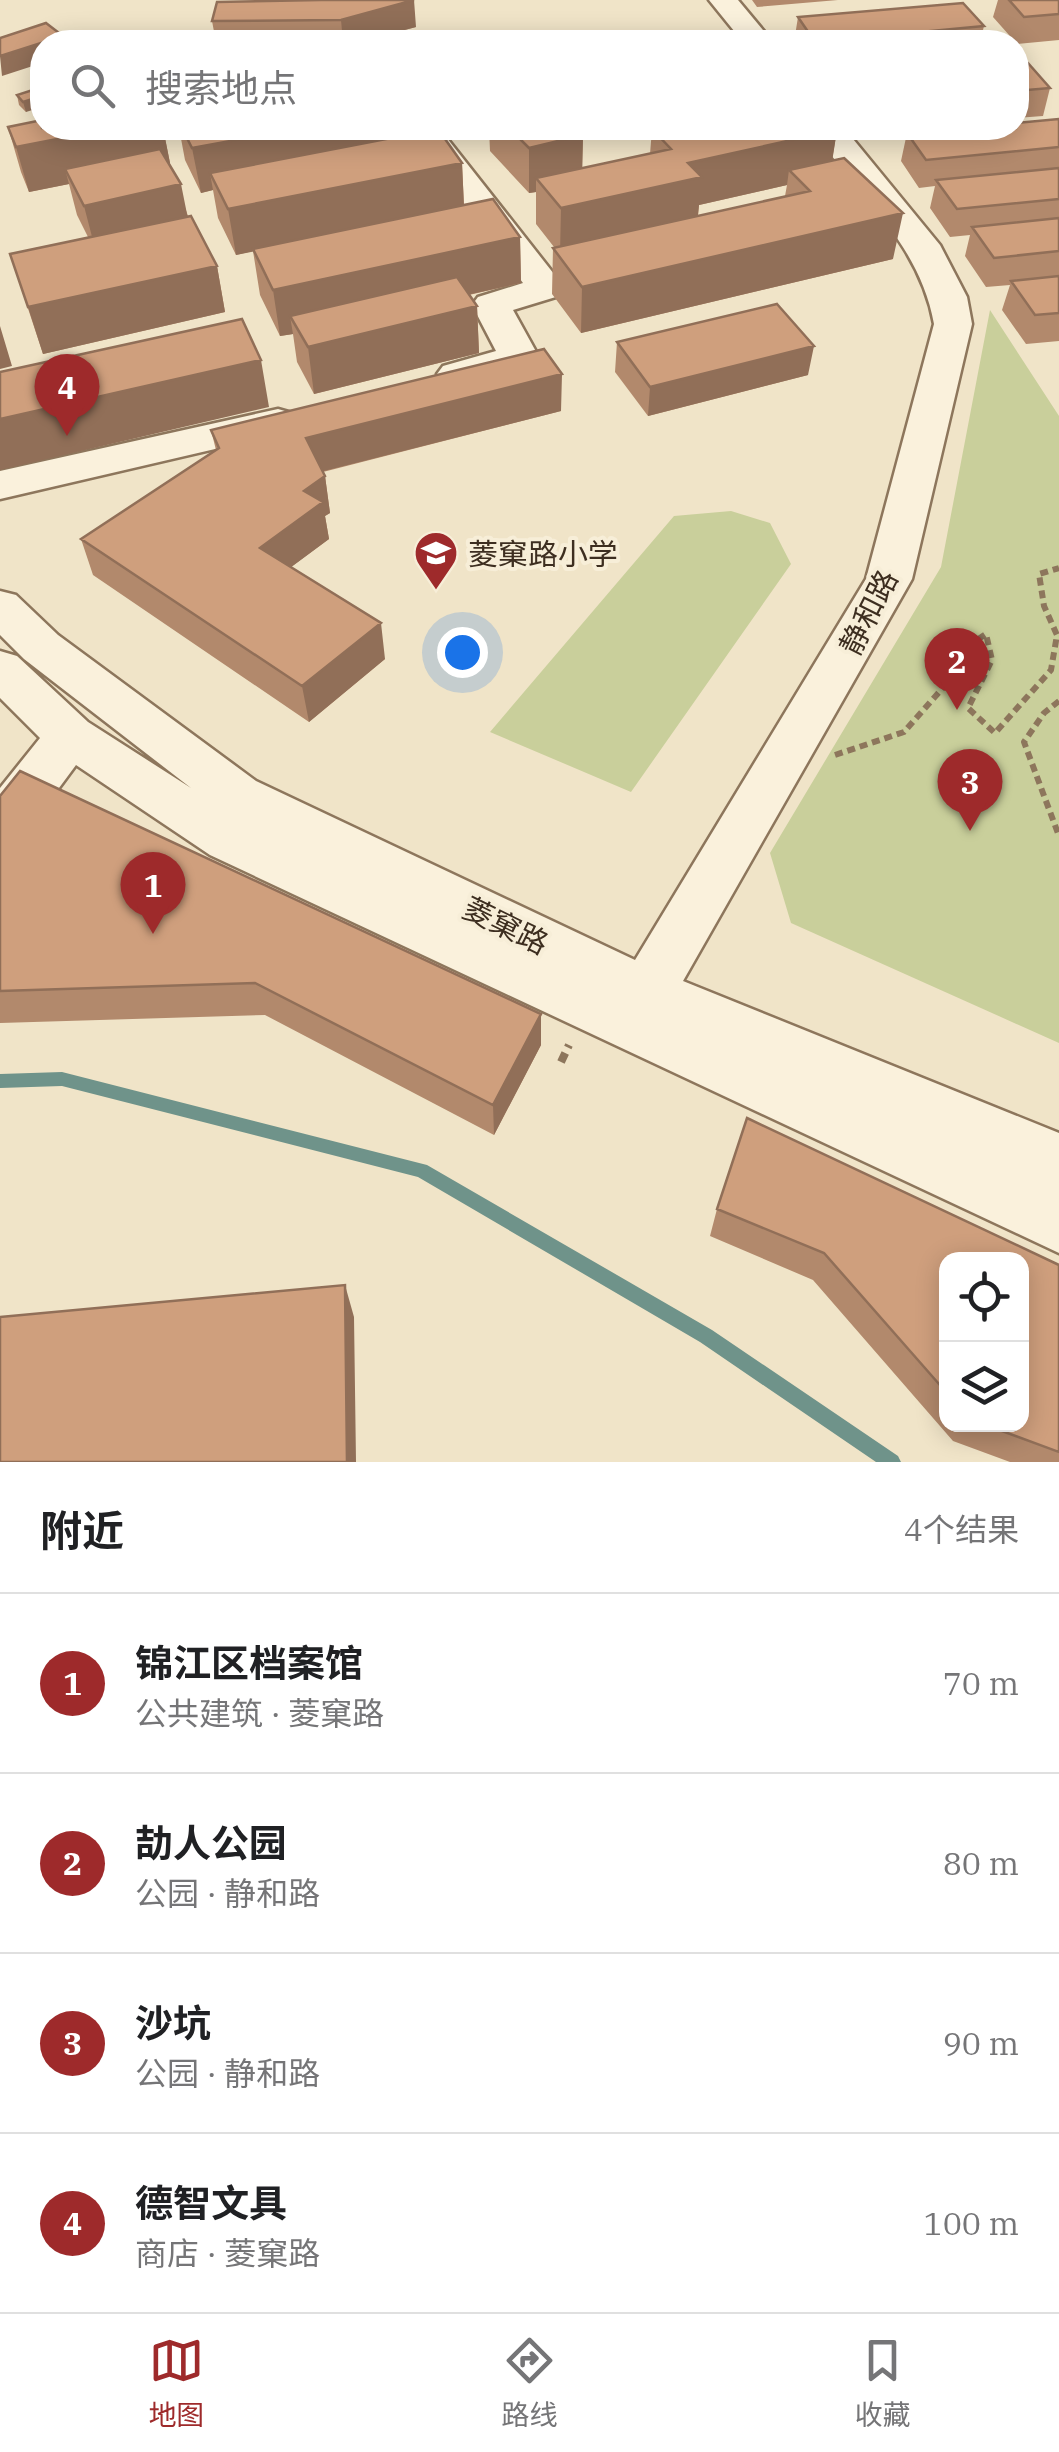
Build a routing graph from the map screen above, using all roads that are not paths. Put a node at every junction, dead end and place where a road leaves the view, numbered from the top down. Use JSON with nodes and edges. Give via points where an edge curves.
{"nodes":[{"id":1,"x":723,"y":0,"type":"edge"},
{"id":2,"x":748,"y":30,"type":"edge"},
{"id":3,"x":432,"y":140,"type":"edge"},
{"id":4,"x":837,"y":140,"type":"edge"},
{"id":5,"x":427,"y":382,"type":"edge"},
{"id":6,"x":316,"y":412,"type":"edge"},
{"id":7,"x":0,"y":484,"type":"edge"},
{"id":8,"x":0,"y":607,"type":"edge"},
{"id":9,"x":0,"y":669,"type":"edge"},
{"id":10,"x":70,"y":736,"type":"junction"},
{"id":11,"x":0,"y":827,"type":"edge"},
{"id":12,"x":636,"y":1009,"type":"junction"},
{"id":13,"x":1059,"y":1164,"type":"edge"},
{"id":14,"x":1059,"y":1221,"type":"edge"}],
"edges":[{"from":1,"to":2,"type":"street"},
{"from":3,"to":5,"type":"street","via":[[546,288],[492,304],[519,357]]},
{"from":4,"to":12,"type":"street","name":"静和路","via":[[918,239],[944,282],[953,324],[889,579]]},
{"from":6,"to":7,"type":"street"},
{"from":8,"to":12,"type":"street","name":"菱窠路","via":[[41,647],[238,796]]},
{"from":9,"to":10,"type":"street","name":"菱窠路"},
{"from":10,"to":11,"type":"street"},
{"from":10,"to":12,"type":"street","name":"菱窠路","via":[[229,840]]},
{"from":12,"to":13,"type":"street","name":"菱窠路"},
{"from":12,"to":14,"type":"street","name":"菱窠路"}]}
